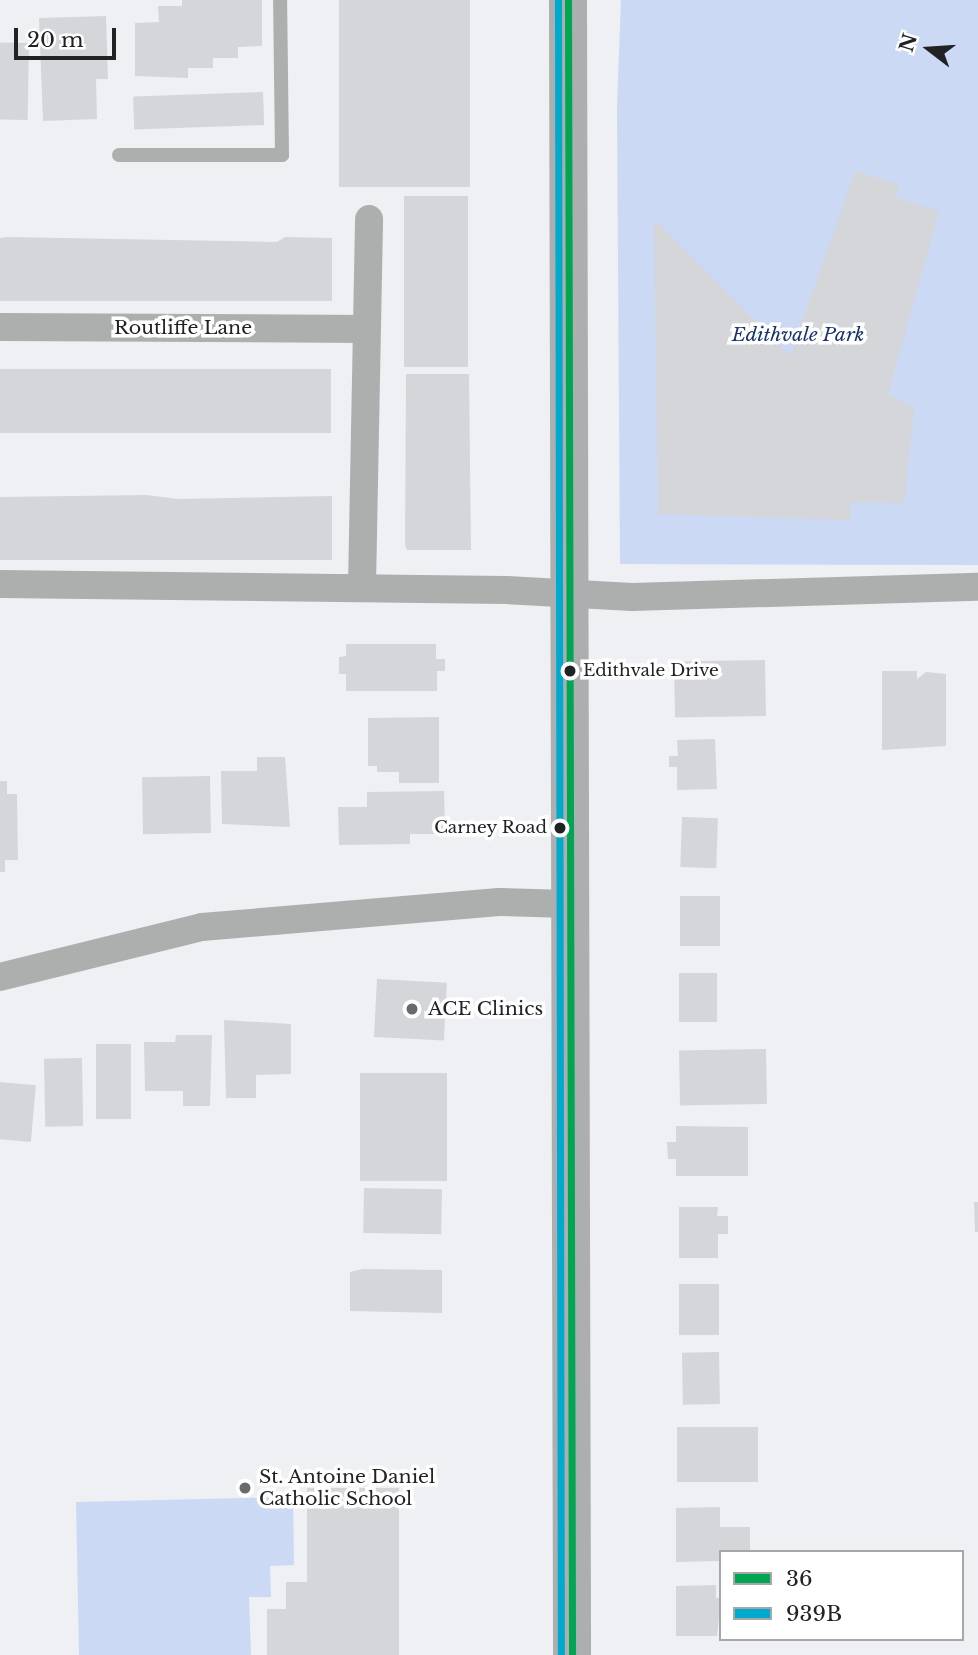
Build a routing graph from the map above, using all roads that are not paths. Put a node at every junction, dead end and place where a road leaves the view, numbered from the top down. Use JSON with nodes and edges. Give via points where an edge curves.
{"nodes":[{"id":1,"x":280,"y":0,"type":"edge"},
{"id":2,"x":569,"y":0,"type":"edge"},
{"id":3,"x":119,"y":155,"type":"dead end"},
{"id":4,"x":369,"y":219,"type":"dead end"},
{"id":5,"x":0,"y":327,"type":"edge"},
{"id":6,"x":366,"y":329,"type":"junction"},
{"id":7,"x":0,"y":584,"type":"edge"},
{"id":8,"x":362,"y":587,"type":"junction"},
{"id":9,"x":978,"y":587,"type":"edge"},
{"id":10,"x":570,"y":592,"type":"junction"},
{"id":11,"x":569,"y":904,"type":"junction"},
{"id":12,"x":0,"y":978,"type":"edge"},
{"id":13,"x":572,"y":1655,"type":"edge"}],
"edges":[{"from":1,"to":3,"type":"lane","via":[[282,155]]},
{"from":2,"to":10,"type":"main road"},
{"from":4,"to":6,"type":"street"},
{"from":5,"to":6,"type":"street","name":"Routliffe Lane"},
{"from":6,"to":8,"type":"street"},
{"from":7,"to":8,"type":"street"},
{"from":8,"to":10,"type":"street"},
{"from":9,"to":10,"type":"street","via":[[632,597]]},
{"from":10,"to":11,"type":"main road"},
{"from":11,"to":12,"type":"street","via":[[499,902],[202,927]]},
{"from":11,"to":13,"type":"main road"}]}
